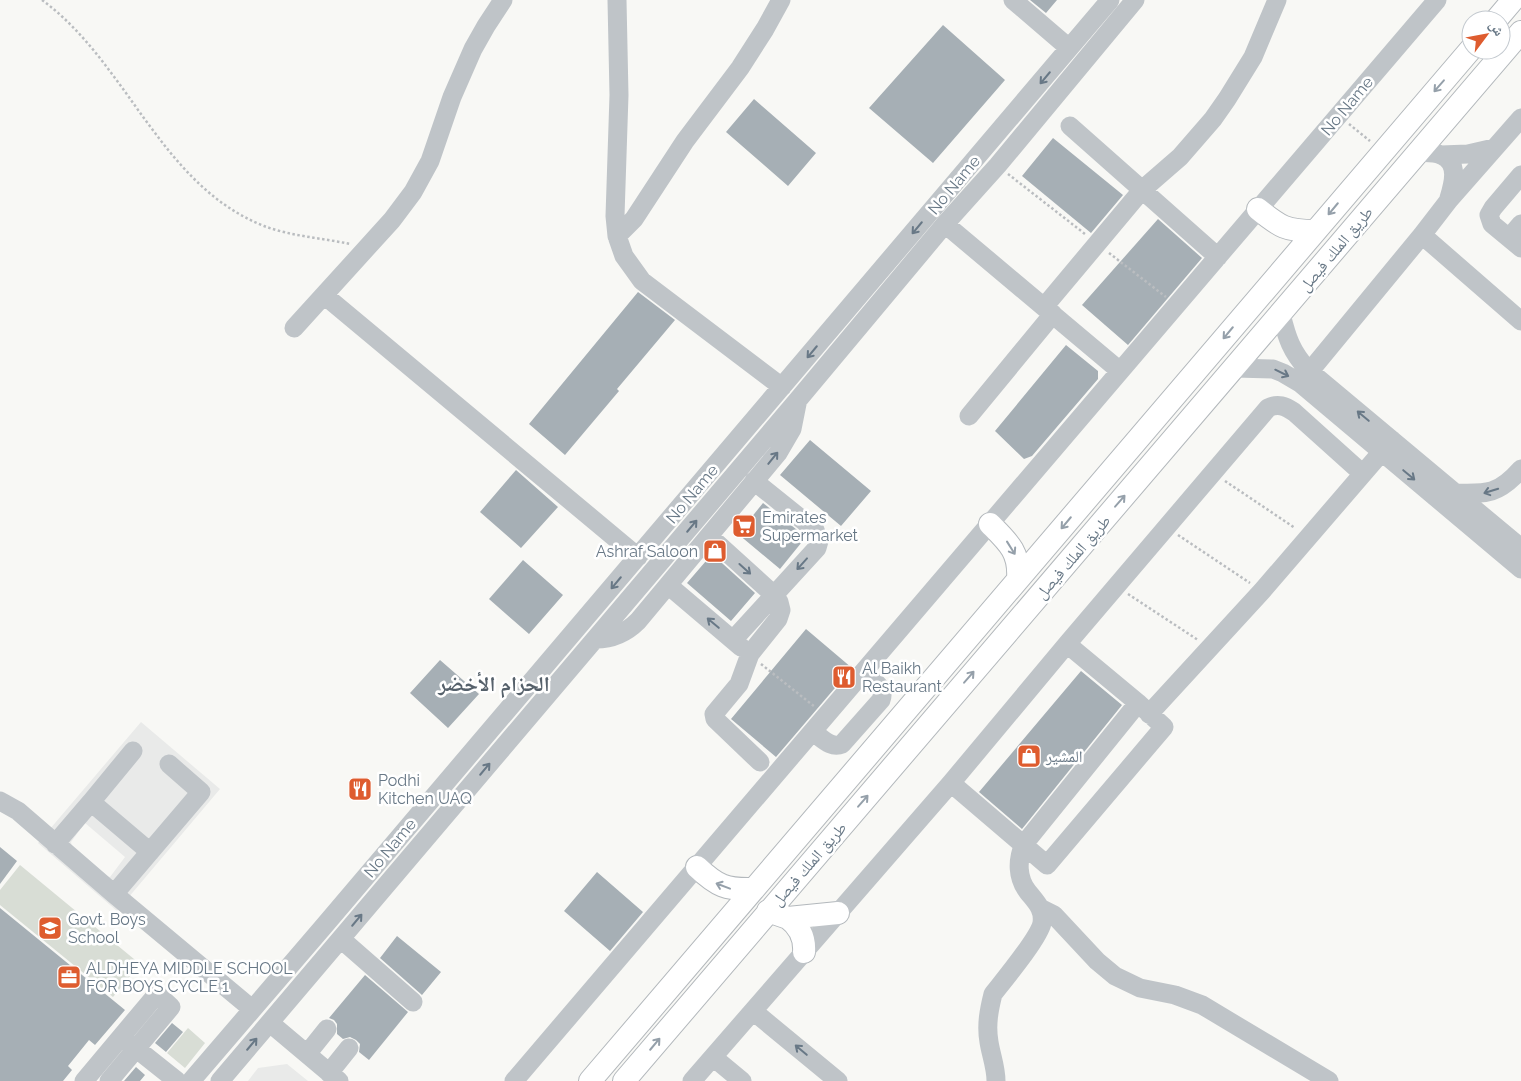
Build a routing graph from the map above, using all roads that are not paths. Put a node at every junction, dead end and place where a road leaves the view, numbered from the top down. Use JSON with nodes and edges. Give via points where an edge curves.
{"nodes":[{"id":1,"x":503,"y":0,"type":"edge"},
{"id":2,"x":617,"y":0,"type":"edge"},
{"id":3,"x":781,"y":0,"type":"edge"},
{"id":4,"x":1013,"y":0,"type":"edge"},
{"id":5,"x":1110,"y":0,"type":"edge"},
{"id":6,"x":1135,"y":0,"type":"edge"},
{"id":7,"x":1277,"y":0,"type":"edge"},
{"id":8,"x":1437,"y":0,"type":"edge"},
{"id":9,"x":1513,"y":0,"type":"edge"},
{"id":10,"x":1504,"y":10,"type":"edge"},
{"id":11,"x":1521,"y":32,"type":"edge"},
{"id":12,"x":1069,"y":48,"type":"junction"},
{"id":13,"x":1461,"y":60,"type":"edge"},
{"id":14,"x":1521,"y":118,"type":"edge"},
{"id":15,"x":1070,"y":126,"type":"dead end"},
{"id":16,"x":1494,"y":148,"type":"junction"},
{"id":17,"x":1417,"y":152,"type":"junction"},
{"id":18,"x":1441,"y":155,"type":"junction"},
{"id":19,"x":1521,"y":175,"type":"edge"},
{"id":20,"x":1142,"y":190,"type":"junction"},
{"id":21,"x":1449,"y":200,"type":"junction"},
{"id":22,"x":1258,"y":209,"type":"junction"},
{"id":23,"x":945,"y":224,"type":"junction"},
{"id":24,"x":1521,"y":224,"type":"edge"},
{"id":25,"x":1315,"y":231,"type":"junction"},
{"id":26,"x":1422,"y":235,"type":"junction"},
{"id":27,"x":617,"y":236,"type":"junction"},
{"id":28,"x":1515,"y":243,"type":"edge"},
{"id":29,"x":1218,"y":256,"type":"junction"},
{"id":30,"x":324,"y":296,"type":"junction"},
{"id":31,"x":1048,"y":310,"type":"junction"},
{"id":32,"x":1281,"y":314,"type":"junction"},
{"id":33,"x":1521,"y":321,"type":"edge"},
{"id":34,"x":294,"y":328,"type":"dead end"},
{"id":35,"x":1235,"y":368,"type":"junction"},
{"id":36,"x":1120,"y":371,"type":"junction"},
{"id":37,"x":1310,"y":371,"type":"junction"},
{"id":38,"x":782,"y":387,"type":"junction"},
{"id":39,"x":797,"y":402,"type":"junction"},
{"id":40,"x":968,"y":416,"type":"dead end"},
{"id":41,"x":1387,"y":446,"type":"junction"},
{"id":42,"x":1521,"y":469,"type":"edge"},
{"id":43,"x":1363,"y":474,"type":"junction"},
{"id":44,"x":754,"y":481,"type":"junction"},
{"id":45,"x":1454,"y":493,"type":"junction"},
{"id":46,"x":1471,"y":517,"type":"junction"},
{"id":47,"x":990,"y":524,"type":"junction"},
{"id":48,"x":709,"y":536,"type":"junction"},
{"id":49,"x":1521,"y":548,"type":"edge"},
{"id":50,"x":638,"y":556,"type":"junction"},
{"id":51,"x":1521,"y":569,"type":"edge"},
{"id":52,"x":1018,"y":579,"type":"junction"},
{"id":53,"x":668,"y":585,"type":"junction"},
{"id":54,"x":774,"y":595,"type":"junction"},
{"id":55,"x":596,"y":639,"type":"junction"},
{"id":56,"x":733,"y":640,"type":"junction"},
{"id":57,"x":1066,"y":644,"type":"junction"},
{"id":58,"x":750,"y":654,"type":"junction"},
{"id":59,"x":863,"y":673,"type":"junction"},
{"id":60,"x":1144,"y":708,"type":"junction"},
{"id":61,"x":813,"y":732,"type":"junction"},
{"id":62,"x":133,"y":751,"type":"dead end"},
{"id":63,"x":760,"y":762,"type":"dead end"},
{"id":64,"x":169,"y":764,"type":"dead end"},
{"id":65,"x":951,"y":783,"type":"junction"},
{"id":66,"x":0,"y":801,"type":"edge"},
{"id":67,"x":91,"y":802,"type":"junction"},
{"id":68,"x":48,"y":838,"type":"junction"},
{"id":69,"x":1024,"y":844,"type":"junction"},
{"id":70,"x":150,"y":852,"type":"junction"},
{"id":71,"x":697,"y":868,"type":"junction"},
{"id":72,"x":754,"y":889,"type":"junction"},
{"id":73,"x":114,"y":894,"type":"junction"},
{"id":74,"x":1040,"y":908,"type":"junction"},
{"id":75,"x":838,"y":913,"type":"junction"},
{"id":76,"x":778,"y":915,"type":"junction"},
{"id":77,"x":341,"y":939,"type":"junction"},
{"id":78,"x":804,"y":952,"type":"junction"},
{"id":79,"x":146,"y":988,"type":"dead end"},
{"id":80,"x":413,"y":1002,"type":"dead end"},
{"id":81,"x":252,"y":1009,"type":"junction"},
{"id":82,"x":753,"y":1011,"type":"junction"},
{"id":83,"x":140,"y":1013,"type":"junction"},
{"id":84,"x":270,"y":1023,"type":"junction"},
{"id":85,"x":155,"y":1026,"type":"junction"},
{"id":86,"x":327,"y":1029,"type":"dead end"},
{"id":87,"x":121,"y":1036,"type":"junction"},
{"id":88,"x":136,"y":1048,"type":"junction"},
{"id":89,"x":352,"y":1050,"type":"dead end"},
{"id":90,"x":307,"y":1054,"type":"junction"},
{"id":91,"x":713,"y":1057,"type":"junction"},
{"id":92,"x":521,"y":1074,"type":"edge"},
{"id":93,"x":334,"y":1077,"type":"edge"},
{"id":94,"x":628,"y":1080,"type":"edge"},
{"id":95,"x":84,"y":1081,"type":"edge"},
{"id":96,"x":109,"y":1081,"type":"edge"},
{"id":97,"x":177,"y":1081,"type":"edge"},
{"id":98,"x":190,"y":1081,"type":"edge"},
{"id":99,"x":220,"y":1081,"type":"edge"},
{"id":100,"x":501,"y":1081,"type":"edge"},
{"id":101,"x":590,"y":1081,"type":"edge"},
{"id":102,"x":692,"y":1081,"type":"edge"},
{"id":103,"x":742,"y":1081,"type":"edge"},
{"id":104,"x":838,"y":1081,"type":"edge"},
{"id":105,"x":996,"y":1081,"type":"edge"},
{"id":106,"x":1329,"y":1081,"type":"edge"}],
"edges":[{"from":1,"to":30,"type":"street","via":[[462,73],[422,177],[403,206]]},
{"from":2,"to":27,"type":"street","via":[[619,95],[614,216]]},
{"from":3,"to":27,"type":"street","via":[[740,68],[685,141],[634,219]]},
{"from":4,"to":12,"type":"street"},
{"from":5,"to":12,"type":"street","name":"No Name"},
{"from":6,"to":23,"type":"street","name":"No Name"},
{"from":7,"to":20,"type":"street","via":[[1253,57],[1227,99],[1180,157]]},
{"from":8,"to":22,"type":"street","name":"No Name"},
{"from":9,"to":10,"type":"main road"},
{"from":11,"to":17,"type":"main road","name":"طريق الملك فيصل"},
{"from":12,"to":38,"type":"street","name":"No Name","one_way":true},
{"from":13,"to":25,"type":"main road","name":"طريق الملك فيصل","one_way":true},
{"from":14,"to":16,"type":"street"},
{"from":15,"to":20,"type":"street"},
{"from":16,"to":18,"type":"street","via":[[1468,154]]},
{"from":16,"to":21,"type":"street"},
{"from":17,"to":18,"type":"street"},
{"from":17,"to":32,"type":"main road","name":"طريق الملك فيصل"},
{"from":18,"to":21,"type":"street","via":[[1450,162],[1454,173]]},
{"from":19,"to":28,"type":"street","via":[[1489,215],[1492,224]]},
{"from":20,"to":29,"type":"street"},
{"from":20,"to":31,"type":"street"},
{"from":21,"to":26,"type":"street"},
{"from":22,"to":25,"type":"main road","via":[[1281,227]]},
{"from":22,"to":29,"type":"street","name":"No Name"},
{"from":23,"to":31,"type":"street","name":"No Name"},
{"from":23,"to":39,"type":"street","name":"No Name"},
{"from":24,"to":28,"type":"street"},
{"from":25,"to":52,"type":"main road","name":"طريق الملك فيصل","one_way":true},
{"from":26,"to":33,"type":"street"},
{"from":26,"to":37,"type":"street"},
{"from":27,"to":38,"type":"street","via":[[624,256],[642,281]]},
{"from":29,"to":36,"type":"street","name":"No Name"},
{"from":30,"to":34,"type":"street"},
{"from":30,"to":50,"type":"street"},
{"from":31,"to":36,"type":"street","name":"No Name"},
{"from":31,"to":40,"type":"street"},
{"from":32,"to":35,"type":"main road","name":"طريق الملك فيصل"},
{"from":32,"to":37,"type":"street","via":[[1290,346]]},
{"from":35,"to":41,"type":"street","one_way":true,"via":[[1273,369],[1283,373]]},
{"from":76,"to":35,"type":"main road","name":"طريق الملك فيصل","one_way":true},
{"from":36,"to":47,"type":"street","name":"No Name"},
{"from":41,"to":37,"type":"street","one_way":true},
{"from":38,"to":50,"type":"street","name":"No Name"},
{"from":44,"to":39,"type":"street","one_way":true,"via":[[786,441],[792,429]]},
{"from":55,"to":39,"type":"street","name":"No Name","one_way":true},
{"from":41,"to":43,"type":"street"},
{"from":41,"to":45,"type":"street"},
{"from":41,"to":46,"type":"street","one_way":true},
{"from":42,"to":45,"type":"street","one_way":true,"via":[[1509,483],[1497,490],[1482,494]]},
{"from":43,"to":57,"type":"street","via":[[1294,412],[1284,405],[1273,405]]},
{"from":43,"to":60,"type":"street","via":[[1210,648]]},
{"from":44,"to":48,"type":"street"},
{"from":44,"to":54,"type":"street","one_way":true,"via":[[812,528],[818,537],[817,548]]},
{"from":45,"to":46,"type":"street"},
{"from":46,"to":49,"type":"street"},
{"from":46,"to":51,"type":"street"},
{"from":47,"to":52,"type":"main road","one_way":true,"via":[[1015,554]]},
{"from":47,"to":59,"type":"street","name":"No Name"},
{"from":48,"to":53,"type":"street"},
{"from":48,"to":54,"type":"street","one_way":true},
{"from":50,"to":81,"type":"street","name":"No Name","one_way":true},
{"from":52,"to":72,"type":"main road","name":"طريق الملك فيصل"},
{"from":53,"to":55,"type":"street","via":[[626,631]]},
{"from":56,"to":53,"type":"street","one_way":true},
{"from":54,"to":56,"type":"street"},
{"from":54,"to":58,"type":"street","via":[[781,610],[778,619]]},
{"from":77,"to":55,"type":"street","name":"No Name","one_way":true},
{"from":56,"to":58,"type":"street"},
{"from":57,"to":60,"type":"street"},
{"from":57,"to":65,"type":"street"},
{"from":58,"to":63,"type":"street","via":[[739,684],[714,716]]},
{"from":59,"to":61,"type":"street","name":"No Name"},
{"from":59,"to":61,"type":"street","via":[[882,689],[881,700],[839,746],[832,746]]},
{"from":60,"to":69,"type":"street"},
{"from":60,"to":69,"type":"street","via":[[1164,727],[1047,866]]},
{"from":61,"to":71,"type":"street","name":"No Name"},
{"from":62,"to":67,"type":"street"},
{"from":64,"to":70,"type":"street","via":[[201,792]]},
{"from":65,"to":69,"type":"street"},
{"from":65,"to":75,"type":"street"},
{"from":66,"to":68,"type":"street","via":[[18,811]]},
{"from":67,"to":68,"type":"street"},
{"from":67,"to":70,"type":"street"},
{"from":68,"to":73,"type":"street"},
{"from":69,"to":74,"type":"street","via":[[1019,864],[1021,880]]},
{"from":70,"to":73,"type":"street"},
{"from":72,"to":71,"type":"main road","one_way":true,"via":[[736,890],[722,886]]},
{"from":71,"to":92,"type":"street","name":"No Name"},
{"from":72,"to":101,"type":"main road","name":"طريق الملك فيصل"},
{"from":73,"to":81,"type":"street"},
{"from":74,"to":105,"type":"street","via":[[1040,928],[994,994],[990,1006],[987,1030]]},
{"from":74,"to":106,"type":"street","via":[[1054,915],[1115,976],[1140,988],[1175,995],[1202,1005]]},
{"from":75,"to":76,"type":"main road"},
{"from":75,"to":78,"type":"street"},
{"from":76,"to":78,"type":"main road","via":[[798,927],[804,939]]},
{"from":94,"to":76,"type":"main road","name":"طريق الملك فيصل","one_way":true},
{"from":77,"to":80,"type":"street"},
{"from":77,"to":84,"type":"street","name":"No Name"},
{"from":78,"to":82,"type":"street"},
{"from":79,"to":83,"type":"street","via":[[130,1006]]},
{"from":81,"to":98,"type":"street","name":"No Name"},
{"from":82,"to":91,"type":"street"},
{"from":104,"to":82,"type":"street","one_way":true},
{"from":83,"to":85,"type":"street"},
{"from":83,"to":85,"type":"street","via":[[157,994],[171,1007]]},
{"from":83,"to":87,"type":"street"},
{"from":84,"to":90,"type":"street"},
{"from":99,"to":84,"type":"street","name":"No Name","one_way":true},
{"from":85,"to":88,"type":"street"},
{"from":86,"to":90,"type":"street"},
{"from":87,"to":88,"type":"street"},
{"from":87,"to":95,"type":"street"},
{"from":88,"to":96,"type":"street"},
{"from":88,"to":97,"type":"street"},
{"from":89,"to":93,"type":"street"},
{"from":90,"to":93,"type":"street"},
{"from":91,"to":102,"type":"street"},
{"from":91,"to":103,"type":"street"},
{"from":92,"to":100,"type":"street"}]}
